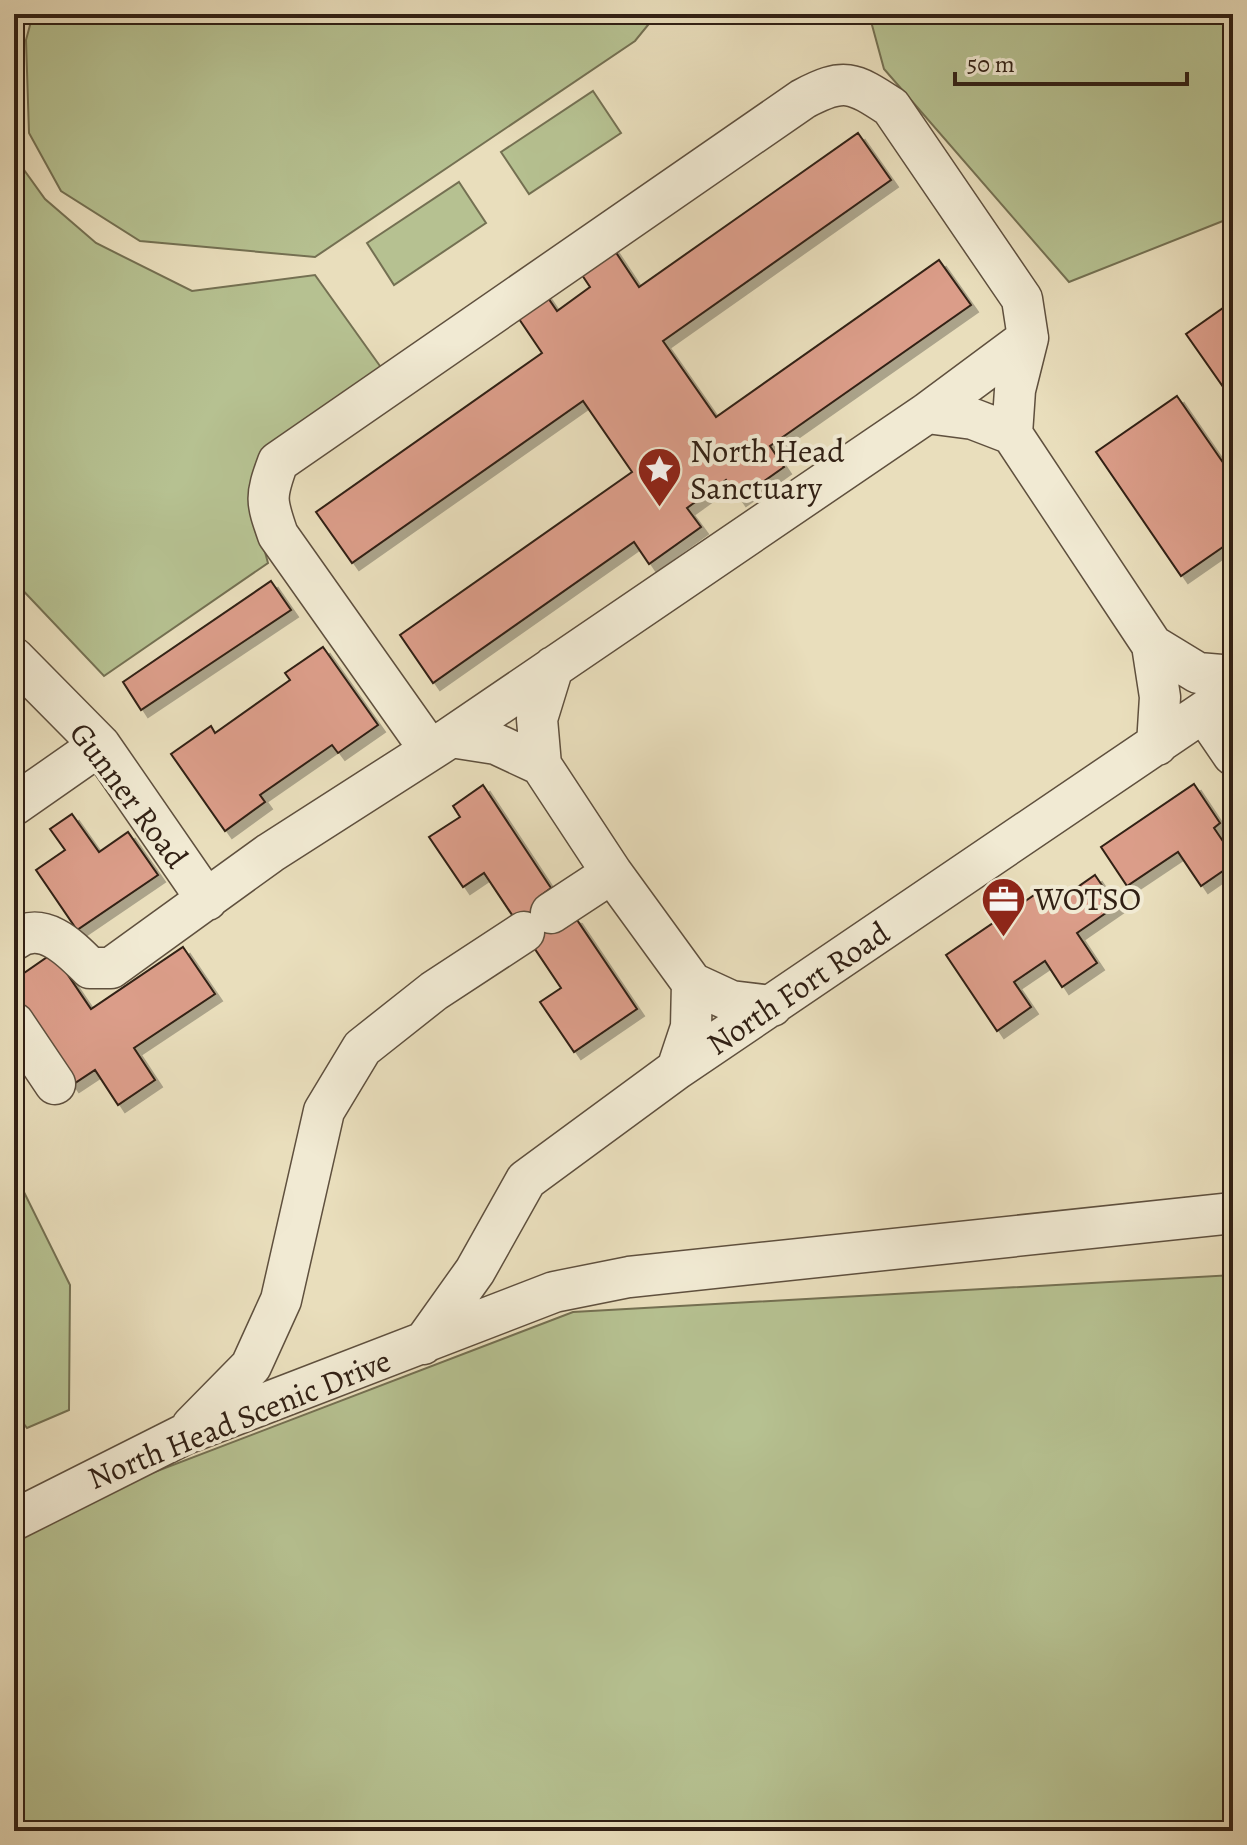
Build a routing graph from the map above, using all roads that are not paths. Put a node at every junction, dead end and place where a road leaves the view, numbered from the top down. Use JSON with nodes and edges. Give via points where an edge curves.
{"nodes":[{"id":1,"x":1028,"y":338,"type":"junction"},
{"id":2,"x":927,"y":413,"type":"junction"},
{"id":3,"x":1012,"y":434,"type":"junction"},
{"id":4,"x":1152,"y":645,"type":"junction"},
{"id":5,"x":14,"y":658,"type":"edge"},
{"id":6,"x":553,"y":667,"type":"junction"},
{"id":7,"x":1233,"y":676,"type":"edge"},
{"id":8,"x":1219,"y":703,"type":"edge"},
{"id":9,"x":440,"y":743,"type":"junction"},
{"id":10,"x":100,"y":745,"type":"junction"},
{"id":11,"x":1157,"y":745,"type":"junction"},
{"id":12,"x":1233,"y":755,"type":"edge"},
{"id":13,"x":541,"y":765,"type":"junction"},
{"id":14,"x":14,"y":805,"type":"edge"},
{"id":15,"x":612,"y":873,"type":"junction"},
{"id":16,"x":207,"y":900,"type":"junction"},
{"id":17,"x":14,"y":940,"type":"edge"},
{"id":18,"x":692,"y":983,"type":"junction"},
{"id":19,"x":772,"y":1006,"type":"junction"},
{"id":20,"x":14,"y":1023,"type":"edge"},
{"id":21,"x":677,"y":1069,"type":"junction"},
{"id":22,"x":55,"y":1084,"type":"dead end"},
{"id":23,"x":1233,"y":1213,"type":"edge"},
{"id":24,"x":423,"y":1344,"type":"junction"},
{"id":25,"x":183,"y":1435,"type":"junction"},
{"id":26,"x":14,"y":1520,"type":"edge"}],
"edges":[{"from":1,"to":2,"type":"street"},
{"from":1,"to":3,"type":"street","via":[[1015,390]]},
{"from":1,"to":9,"type":"street","via":[[1022,299],[891,107],[862,88],[841,85],[803,99],[278,462],[267,504],[278,535]]},
{"from":2,"to":3,"type":"street","via":[[973,419]]},
{"from":2,"to":6,"type":"street"},
{"from":3,"to":4,"type":"street"},
{"from":4,"to":7,"type":"street","via":[[1198,673]]},
{"from":4,"to":11,"type":"street","via":[[1160,697]]},
{"from":5,"to":10,"type":"street","name":"Gunner Road"},
{"from":6,"to":9,"type":"street"},
{"from":6,"to":13,"type":"street","via":[[537,719]]},
{"from":8,"to":11,"type":"street","name":"North Fort Road"},
{"from":8,"to":12,"type":"street"},
{"from":9,"to":13,"type":"street","via":[[496,744]]},
{"from":9,"to":16,"type":"street"},
{"from":10,"to":14,"type":"street"},
{"from":10,"to":16,"type":"street","name":"Gunner Road"},
{"from":11,"to":19,"type":"street","name":"North Fort Road"},
{"from":13,"to":15,"type":"street"},
{"from":15,"to":18,"type":"street"},
{"from":15,"to":25,"type":"street","via":[[434,991],[362,1048],[324,1111],[281,1300],[251,1366]]},
{"from":16,"to":17,"type":"street","via":[[111,968],[90,968],[67,945],[43,933]]},
{"from":18,"to":19,"type":"street","via":[[731,1001]]},
{"from":18,"to":21,"type":"street","via":[[691,1027]]},
{"from":19,"to":21,"type":"street","name":"North Fort Road"},
{"from":20,"to":22,"type":"street"},
{"from":21,"to":24,"type":"street","name":"North Fort Road","via":[[526,1180],[475,1271]]},
{"from":23,"to":24,"type":"street","name":"North Head Scenic Drive","via":[[629,1277],[554,1292]]},
{"from":24,"to":25,"type":"street","name":"North Head Scenic Drive"},
{"from":25,"to":26,"type":"street","name":"North Head Scenic Drive"}]}
